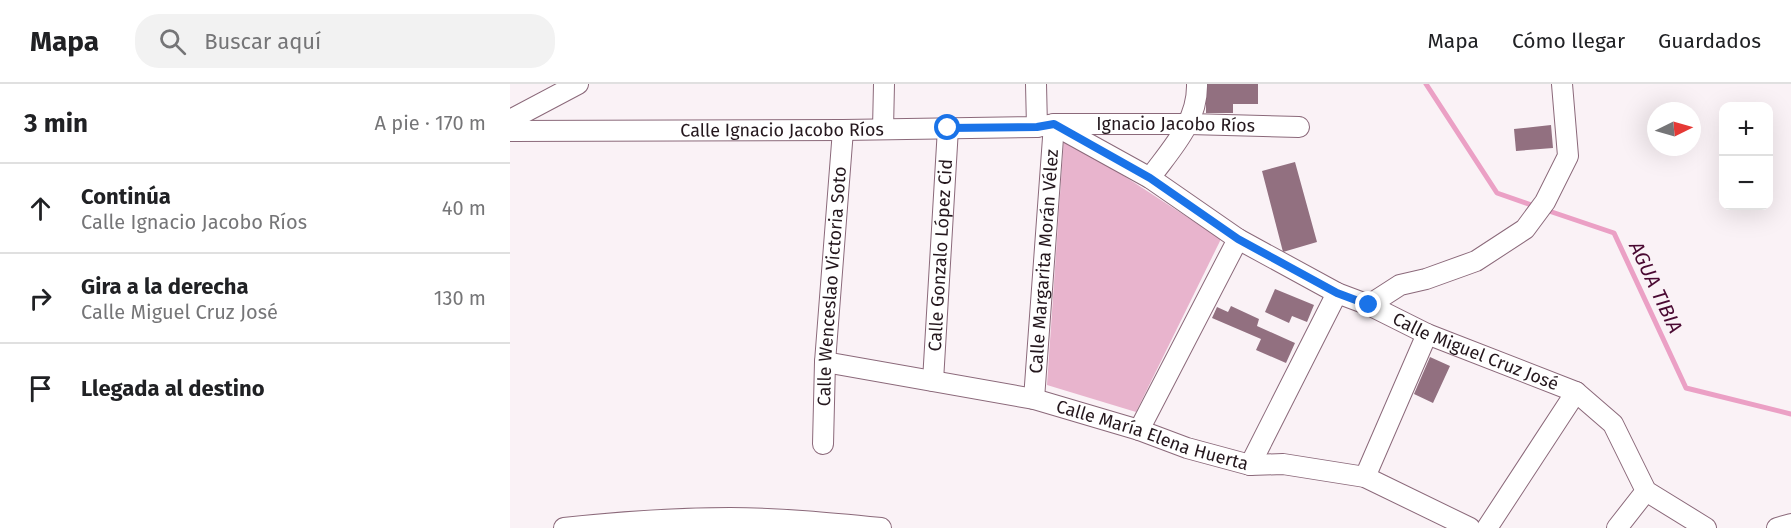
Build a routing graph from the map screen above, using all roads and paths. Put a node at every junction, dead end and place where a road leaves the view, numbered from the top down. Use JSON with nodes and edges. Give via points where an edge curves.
{"nodes":[{"id":1,"x":578,"y":84,"type":"edge"},
{"id":2,"x":884,"y":84,"type":"edge"},
{"id":3,"x":1036,"y":84,"type":"edge"},
{"id":4,"x":1197,"y":84,"type":"edge"},
{"id":5,"x":1562,"y":84,"type":"edge"},
{"id":6,"x":510,"y":120,"type":"edge"},
{"id":7,"x":1189,"y":124,"type":"junction"},
{"id":8,"x":1045,"y":126,"type":"junction"},
{"id":9,"x":1299,"y":127,"type":"dead end"},
{"id":10,"x":948,"y":128,"type":"junction"},
{"id":11,"x":883,"y":129,"type":"junction"},
{"id":12,"x":843,"y":130,"type":"junction"},
{"id":13,"x":510,"y":131,"type":"edge"},
{"id":14,"x":1150,"y":178,"type":"junction"},
{"id":15,"x":1238,"y":239,"type":"junction"},
{"id":16,"x":1337,"y":293,"type":"junction"},
{"id":17,"x":1369,"y":305,"type":"junction"},
{"id":18,"x":1427,"y":334,"type":"junction"},
{"id":19,"x":825,"y":362,"type":"junction"},
{"id":20,"x":933,"y":381,"type":"junction"},
{"id":21,"x":1576,"y":392,"type":"junction"},
{"id":22,"x":1034,"y":399,"type":"junction"},
{"id":23,"x":1139,"y":430,"type":"junction"},
{"id":24,"x":823,"y":444,"type":"dead end"},
{"id":25,"x":1250,"y":465,"type":"junction"},
{"id":26,"x":1365,"y":477,"type":"junction"},
{"id":27,"x":1646,"y":491,"type":"junction"},
{"id":28,"x":728,"y":523,"type":"edge"},
{"id":29,"x":1791,"y":524,"type":"edge"},
{"id":30,"x":564,"y":528,"type":"edge"},
{"id":31,"x":881,"y":528,"type":"edge"},
{"id":32,"x":1470,"y":528,"type":"edge"},
{"id":33,"x":1486,"y":528,"type":"edge"},
{"id":34,"x":1617,"y":528,"type":"edge"},
{"id":35,"x":1706,"y":528,"type":"edge"},
{"id":36,"x":1777,"y":528,"type":"edge"}],
"edges":[{"from":1,"to":6,"type":"street"},
{"from":2,"to":11,"type":"street"},
{"from":3,"to":8,"type":"street","name":"Calle Margarita Morán Vélez"},
{"from":4,"to":7,"type":"street"},
{"from":5,"to":17,"type":"street","via":[[1568,156],[1545,201],[1525,229],[1476,261],[1400,285]]},
{"from":7,"to":8,"type":"street","name":"Ignacio Jacobo Ríos"},
{"from":7,"to":9,"type":"street","name":"Ignacio Jacobo Ríos"},
{"from":7,"to":14,"type":"street"},
{"from":8,"to":10,"type":"street","name":"Calle Ignacio Jacobo Ríos"},
{"from":8,"to":14,"type":"street","name":"Calle Miguel Cruz José"},
{"from":8,"to":22,"type":"street","name":"Calle Margarita Morán Vélez"},
{"from":10,"to":11,"type":"street","name":"Calle Ignacio Jacobo Ríos"},
{"from":10,"to":20,"type":"street","name":"Calle Gonzalo López Cid"},
{"from":11,"to":12,"type":"street","name":"Calle Ignacio Jacobo Ríos"},
{"from":12,"to":13,"type":"street","name":"Calle Ignacio Jacobo Ríos"},
{"from":12,"to":19,"type":"street","name":"Calle Wenceslao Victoria Soto"},
{"from":14,"to":15,"type":"street","name":"Calle Miguel Cruz José"},
{"from":15,"to":16,"type":"street","name":"Calle Miguel Cruz José"},
{"from":15,"to":23,"type":"street"},
{"from":16,"to":17,"type":"street","name":"Calle Miguel Cruz José"},
{"from":16,"to":25,"type":"street"},
{"from":17,"to":18,"type":"street","name":"Calle Miguel Cruz José"},
{"from":18,"to":21,"type":"street","name":"Calle Miguel Cruz José"},
{"from":18,"to":26,"type":"street"},
{"from":19,"to":20,"type":"street","name":"Calle María Elena Huerta"},
{"from":19,"to":24,"type":"street","name":"Calle Wenceslao Victoria Soto"},
{"from":20,"to":22,"type":"street","name":"Calle María Elena Huerta"},
{"from":21,"to":27,"type":"street","name":"Calle Miguel Cruz José","via":[[1613,424]]},
{"from":21,"to":33,"type":"street"},
{"from":22,"to":23,"type":"street","name":"Calle María Elena Huerta"},
{"from":23,"to":25,"type":"street","name":"Calle María Elena Huerta"},
{"from":25,"to":26,"type":"street","name":"Calle María Elena Huerta","via":[[1283,464]]},
{"from":26,"to":32,"type":"street","name":"Calle María Elena Huerta"},
{"from":27,"to":34,"type":"street"},
{"from":27,"to":35,"type":"street"},
{"from":28,"to":30,"type":"street","via":[[605,523]]},
{"from":28,"to":31,"type":"street","via":[[825,522]]},
{"from":29,"to":36,"type":"street"}]}
